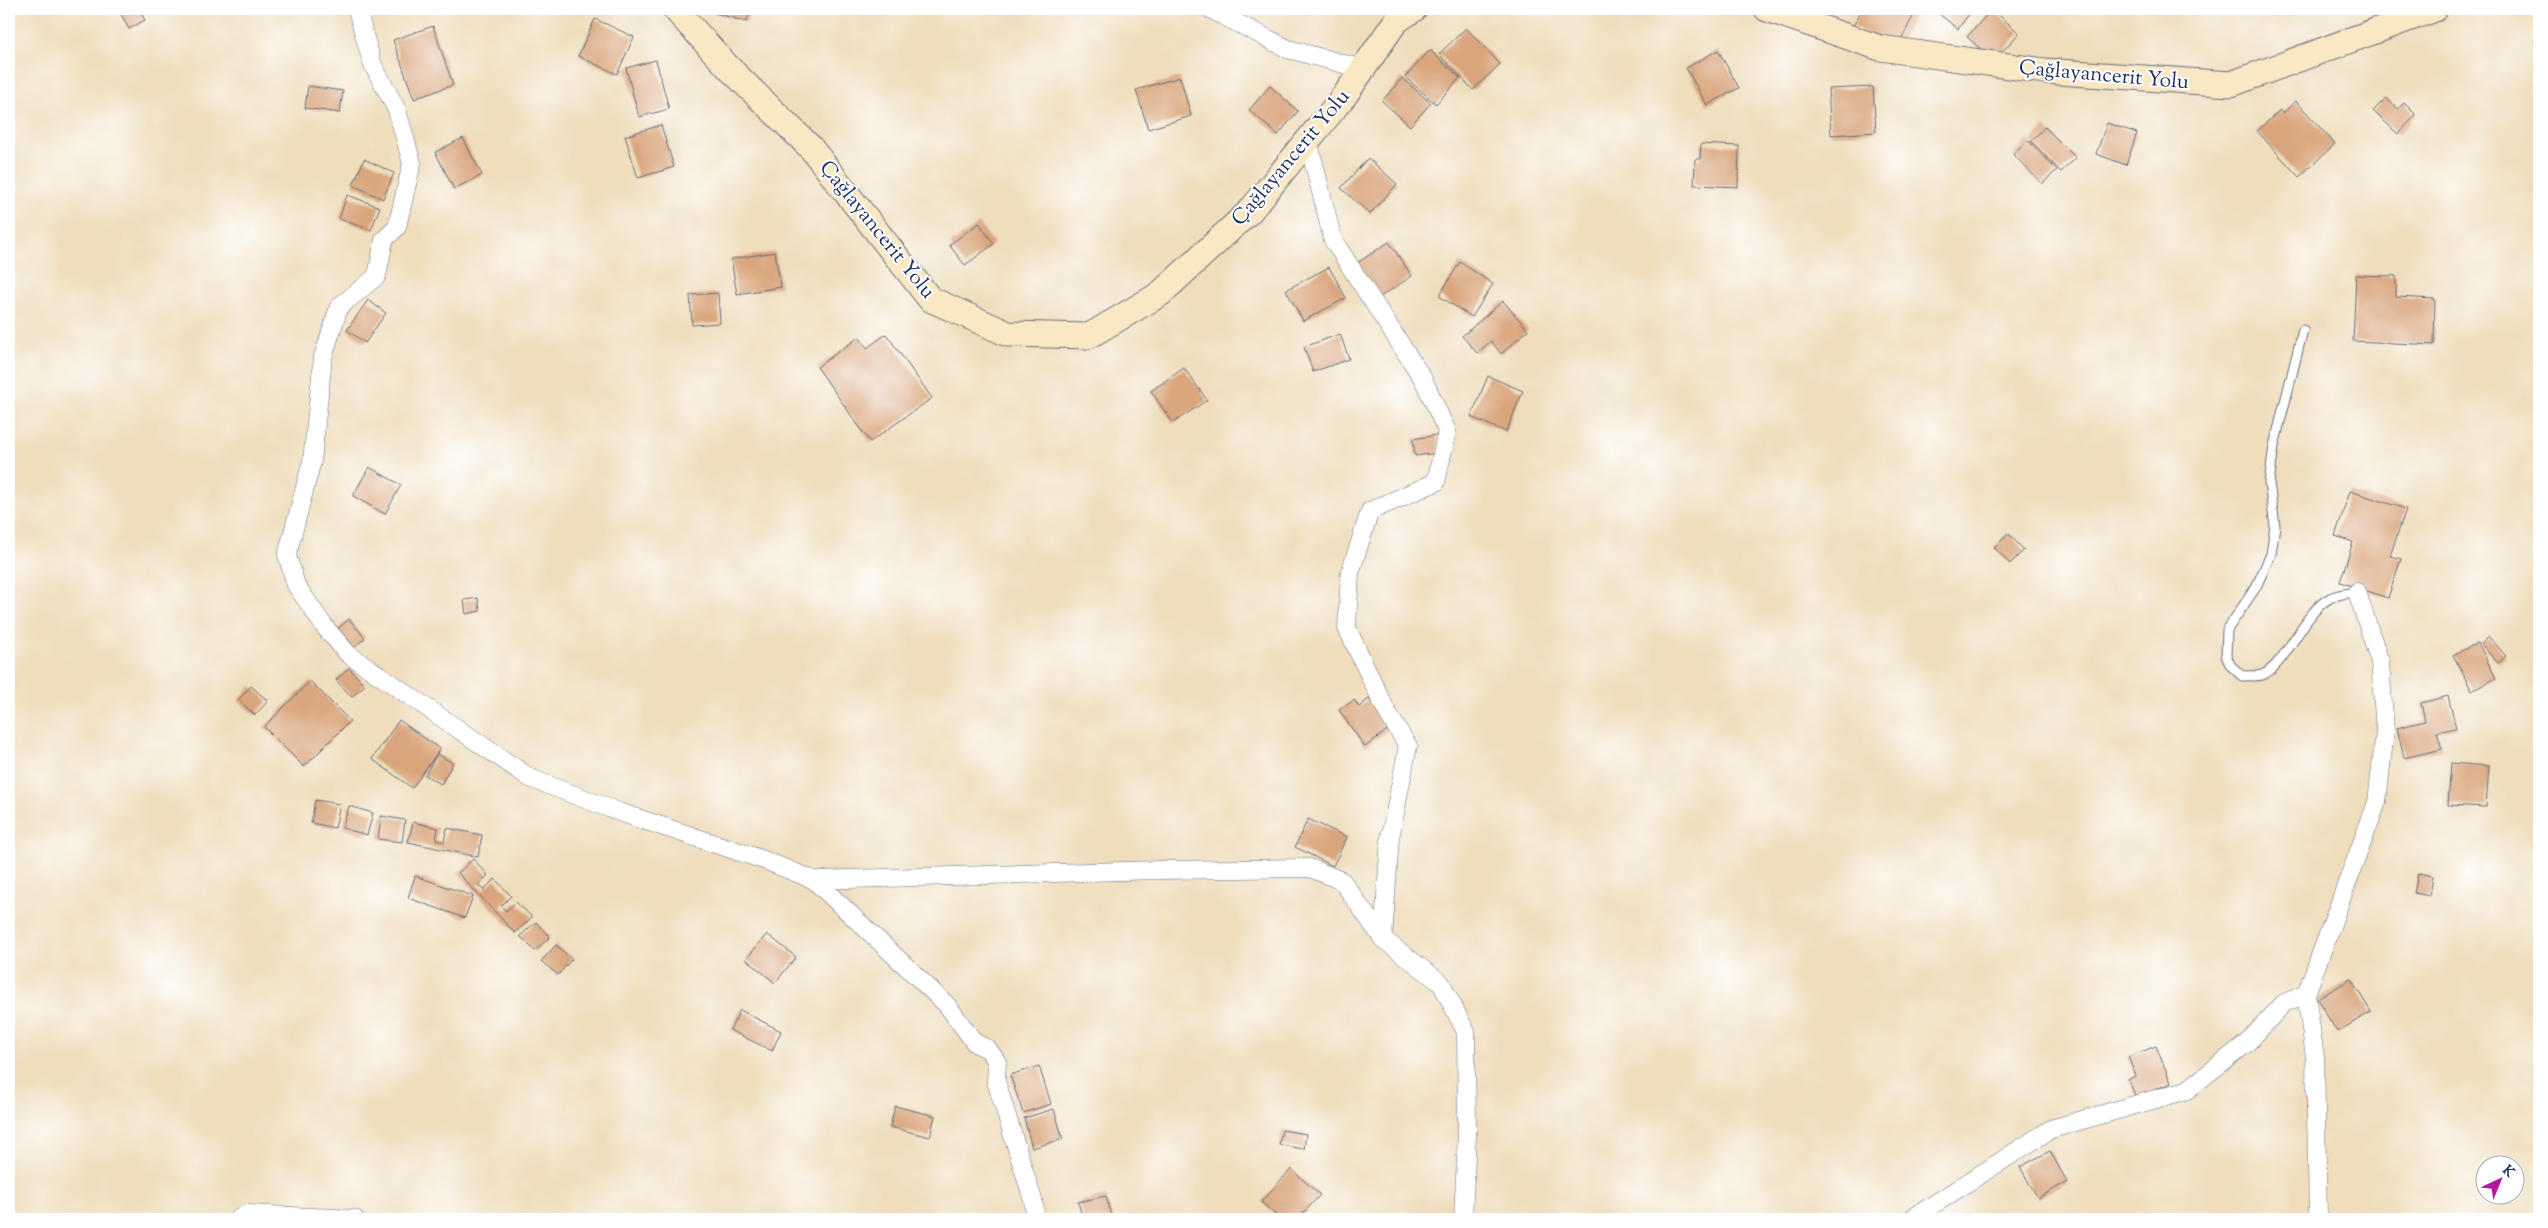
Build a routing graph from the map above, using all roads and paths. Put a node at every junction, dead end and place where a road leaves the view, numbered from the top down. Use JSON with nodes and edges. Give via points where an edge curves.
{"nodes":[{"id":1,"x":357,"y":9,"type":"edge"},
{"id":2,"x":1210,"y":9,"type":"edge"},
{"id":3,"x":1414,"y":9,"type":"edge"},
{"id":4,"x":1767,"y":9,"type":"edge"},
{"id":5,"x":2436,"y":9,"type":"edge"},
{"id":6,"x":685,"y":14,"type":"edge"},
{"id":7,"x":1363,"y":69,"type":"junction"},
{"id":8,"x":1308,"y":140,"type":"junction"},
{"id":9,"x":2302,"y":330,"type":"dead end"},
{"id":10,"x":2357,"y":592,"type":"joint"},
{"id":11,"x":814,"y":880,"type":"junction"},
{"id":12,"x":1383,"y":939,"type":"junction"},
{"id":13,"x":2306,"y":994,"type":"junction"},
{"id":14,"x":238,"y":1219,"type":"edge"},
{"id":15,"x":355,"y":1219,"type":"edge"},
{"id":16,"x":1036,"y":1219,"type":"edge"},
{"id":17,"x":1463,"y":1219,"type":"edge"},
{"id":18,"x":1911,"y":1219,"type":"edge"},
{"id":19,"x":2318,"y":1219,"type":"edge"}],
"edges":[{"from":1,"to":11,"type":"street","via":[[372,63],[397,110],[412,163],[397,227],[384,240],[377,276],[339,307],[323,357],[312,461],[287,555],[296,585],[348,654],[530,778]]},
{"from":2,"to":7,"type":"street","via":[[1288,49]]},
{"from":3,"to":7,"type":"main road","name":"Çağlayancerit Yolu","via":[[1396,21]]},
{"from":4,"to":5,"type":"main road","name":"Çağlayancerit Yolu","via":[[1880,48],[2045,71],[2231,84]]},
{"from":6,"to":8,"type":"main road","name":"Çağlayancerit Yolu","via":[[728,67],[812,148],[930,299],[1008,334],[1089,336],[1160,294],[1250,210]]},
{"from":7,"to":8,"type":"main road","name":"Çağlayancerit Yolu"},
{"from":8,"to":12,"type":"street","via":[[1333,240],[1423,379],[1447,431],[1436,482],[1370,511],[1350,573],[1347,628],[1387,712],[1408,746],[1390,838]]},
{"from":9,"to":10,"type":"lane","via":[[2274,446],[2269,483],[2275,526],[2271,554],[2256,587],[2227,630],[2226,656],[2231,666],[2242,676],[2261,675],[2272,667],[2302,625],[2330,598]]},
{"from":10,"to":13,"type":"street","via":[[2380,662],[2385,731],[2378,802]]},
{"from":11,"to":12,"type":"street","via":[[1310,868],[1342,881]]},
{"from":11,"to":16,"type":"street","via":[[947,1005],[975,1043],[988,1049],[997,1062],[996,1081]]},
{"from":12,"to":17,"type":"street","via":[[1441,983],[1466,1032],[1467,1136]]},
{"from":13,"to":18,"type":"street","via":[[2284,1003],[2248,1043],[2187,1090],[2051,1129]]},
{"from":13,"to":19,"type":"street","via":[[2315,1057]]},
{"from":14,"to":15,"type":"street","via":[[247,1214]]}]}
